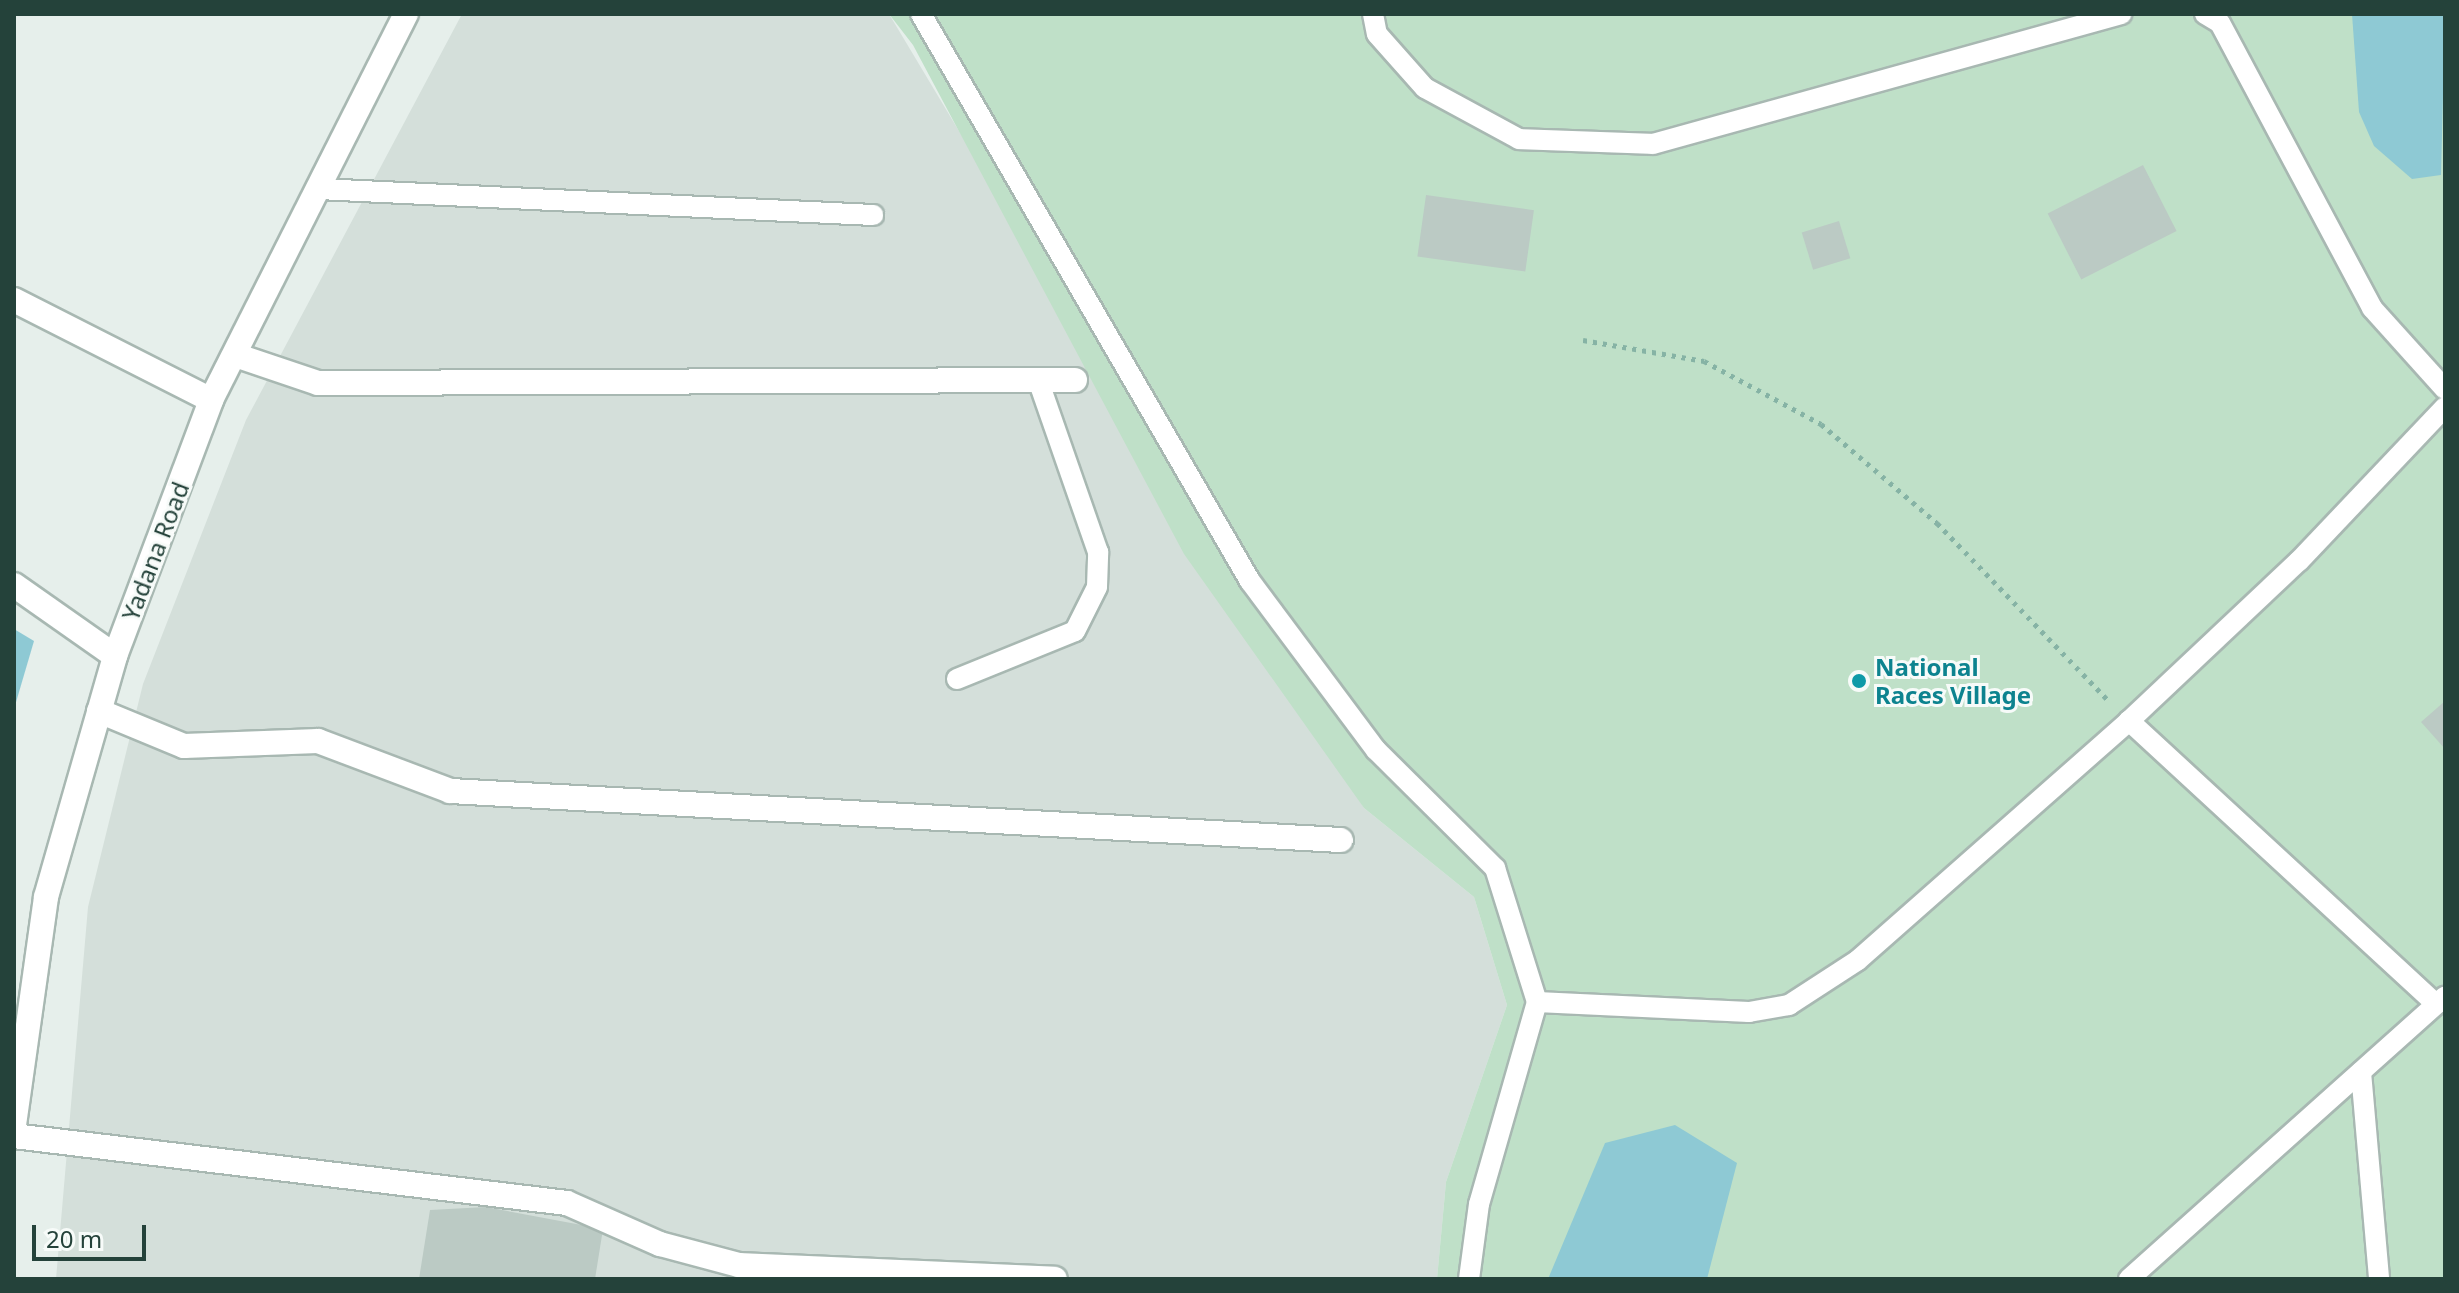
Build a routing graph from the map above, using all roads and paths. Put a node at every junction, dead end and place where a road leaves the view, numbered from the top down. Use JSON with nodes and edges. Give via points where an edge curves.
{"nodes":[{"id":1,"x":406,"y":14,"type":"edge"},
{"id":2,"x":921,"y":14,"type":"edge"},
{"id":3,"x":1373,"y":14,"type":"edge"},
{"id":4,"x":2121,"y":14,"type":"edge"},
{"id":5,"x":2205,"y":14,"type":"edge"},
{"id":6,"x":318,"y":189,"type":"junction"},
{"id":7,"x":873,"y":215,"type":"dead end"},
{"id":8,"x":14,"y":300,"type":"edge"},
{"id":9,"x":1583,"y":340,"type":"dead end"},
{"id":10,"x":235,"y":355,"type":"junction"},
{"id":11,"x":1038,"y":380,"type":"junction"},
{"id":12,"x":1075,"y":380,"type":"dead end"},
{"id":13,"x":2445,"y":389,"type":"edge"},
{"id":14,"x":211,"y":400,"type":"junction"},
{"id":15,"x":2445,"y":407,"type":"edge"},
{"id":16,"x":14,"y":585,"type":"edge"},
{"id":17,"x":115,"y":656,"type":"junction"},
{"id":18,"x":957,"y":679,"type":"dead end"},
{"id":19,"x":99,"y":711,"type":"junction"},
{"id":20,"x":2129,"y":721,"type":"junction"},
{"id":21,"x":1341,"y":840,"type":"dead end"},
{"id":22,"x":2440,"y":1000,"type":"edge"},
{"id":23,"x":1537,"y":1002,"type":"junction"},
{"id":24,"x":2361,"y":1072,"type":"junction"},
{"id":25,"x":14,"y":1125,"type":"edge"},
{"id":26,"x":14,"y":1136,"type":"edge"},
{"id":27,"x":1055,"y":1279,"type":"edge"},
{"id":28,"x":1469,"y":1279,"type":"edge"},
{"id":29,"x":2129,"y":1279,"type":"edge"},
{"id":30,"x":2379,"y":1279,"type":"edge"}],
"edges":[{"from":1,"to":6,"type":"street","name":"Yadana Road"},
{"from":2,"to":23,"type":"lane","via":[[1250,581],[1376,750],[1495,868]]},
{"from":3,"to":4,"type":"lane","via":[[1377,34],[1425,88],[1519,139],[1653,144]]},
{"from":5,"to":13,"type":"lane","via":[[2220,23],[2372,308]]},
{"from":6,"to":7,"type":"lane"},
{"from":6,"to":10,"type":"street","name":"Yadana Road"},
{"from":8,"to":14,"type":"street"},
{"from":9,"to":20,"type":"path","via":[[1704,361],[1821,424],[1937,523]]},
{"from":10,"to":11,"type":"street","via":[[318,383]]},
{"from":10,"to":14,"type":"street","name":"Yadana Road"},
{"from":11,"to":12,"type":"street"},
{"from":11,"to":18,"type":"lane","via":[[1098,552],[1097,587],[1075,631]]},
{"from":14,"to":17,"type":"street","name":"Yadana Road"},
{"from":15,"to":20,"type":"lane","via":[[2299,561]]},
{"from":16,"to":17,"type":"street"},
{"from":17,"to":19,"type":"street","name":"Yadana Road"},
{"from":19,"to":21,"type":"street","via":[[184,746],[318,741],[450,791]]},
{"from":19,"to":25,"type":"street","name":"Yadana Road","via":[[46,897]]},
{"from":20,"to":22,"type":"lane"},
{"from":20,"to":23,"type":"lane","via":[[1858,960],[1789,1005],[1749,1012]]},
{"from":22,"to":24,"type":"lane"},
{"from":23,"to":28,"type":"lane","via":[[1479,1204]]},
{"from":24,"to":29,"type":"lane"},
{"from":24,"to":30,"type":"lane"},
{"from":26,"to":27,"type":"street","via":[[567,1203],[660,1244],[739,1265]]}]}
